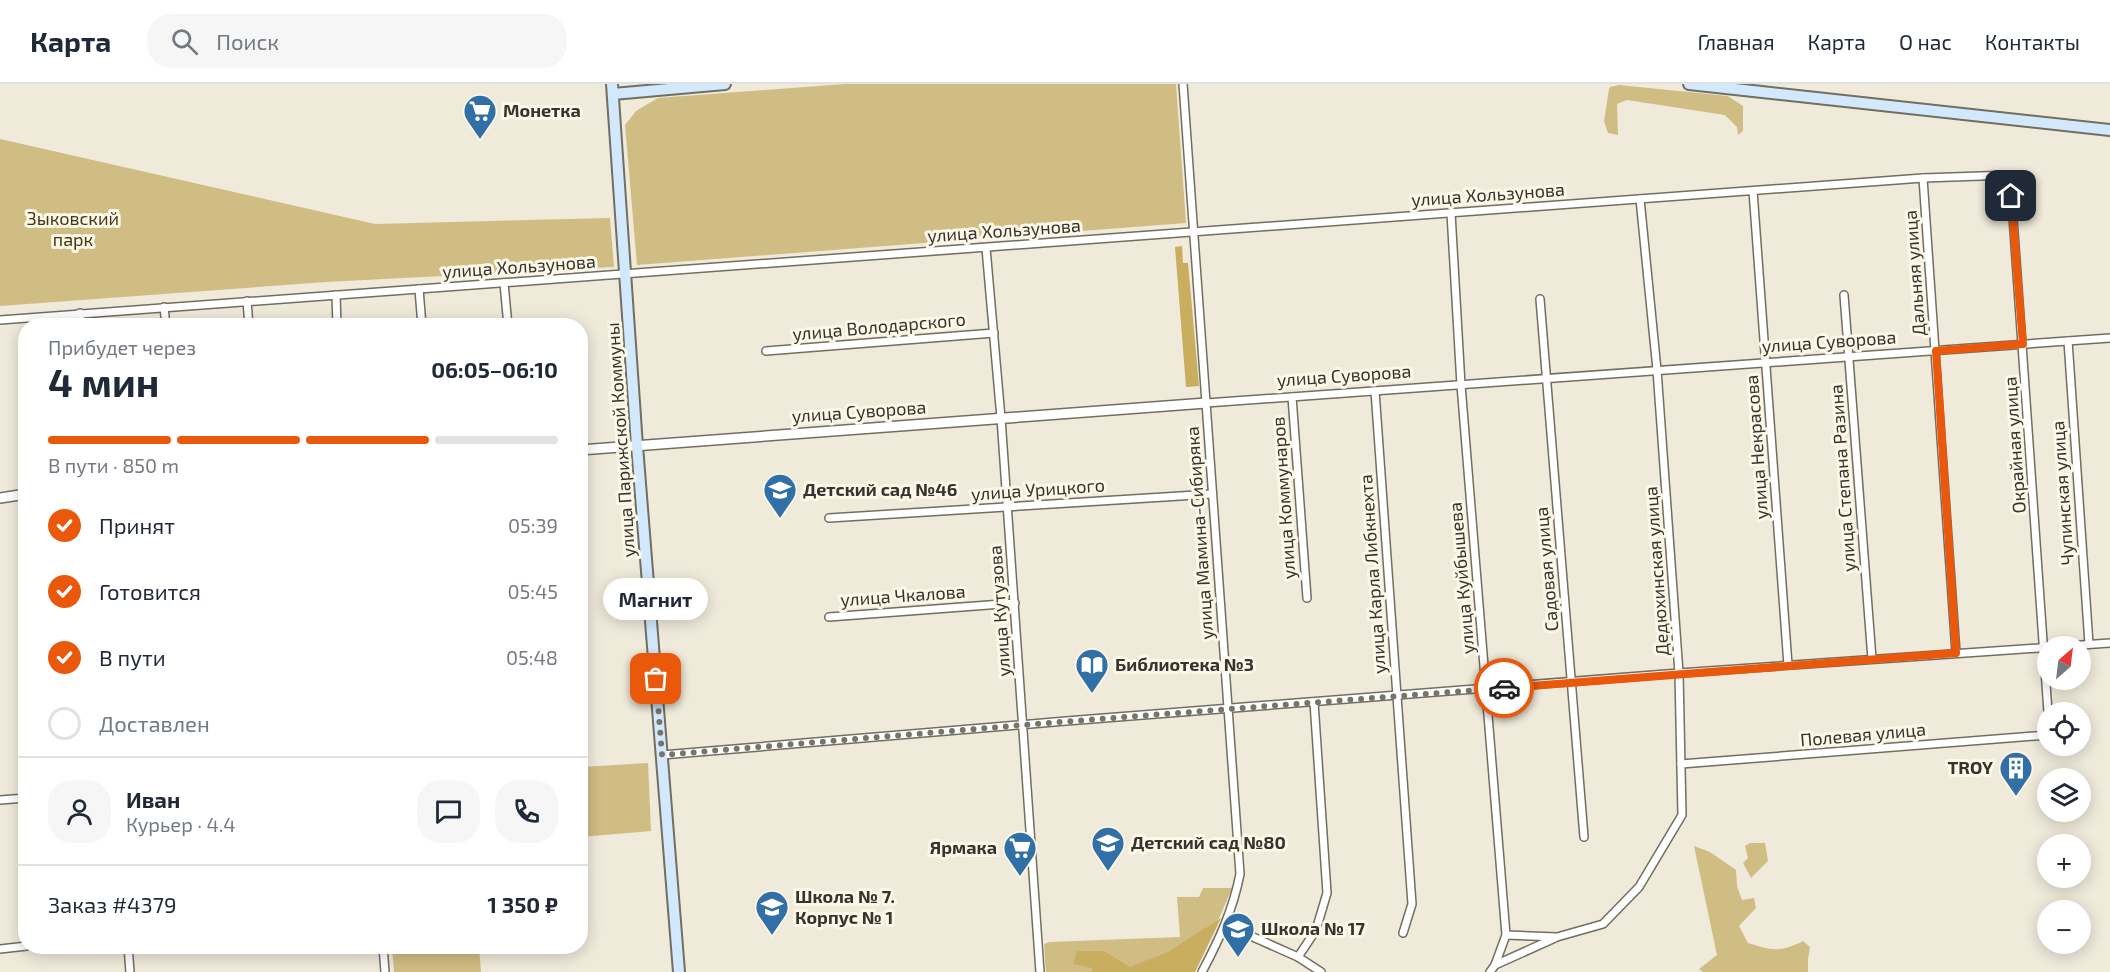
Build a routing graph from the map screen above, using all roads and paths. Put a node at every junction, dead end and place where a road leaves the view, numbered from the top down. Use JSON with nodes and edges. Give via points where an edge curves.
{"nodes":[{"id":1,"x":725,"y":84,"type":"edge"},
{"id":2,"x":1183,"y":84,"type":"edge"},
{"id":3,"x":1689,"y":84,"type":"edge"},
{"id":4,"x":612,"y":89,"type":"edge"},
{"id":5,"x":2110,"y":130,"type":"edge"},
{"id":6,"x":2010,"y":175,"type":"joint"},
{"id":7,"x":1923,"y":178,"type":"junction"},
{"id":8,"x":1753,"y":191,"type":"junction"},
{"id":9,"x":1640,"y":199,"type":"junction"},
{"id":10,"x":1451,"y":213,"type":"junction"},
{"id":11,"x":1193,"y":233,"type":"junction"},
{"id":12,"x":986,"y":248,"type":"junction"},
{"id":13,"x":625,"y":274,"type":"junction"},
{"id":14,"x":504,"y":283,"type":"junction"},
{"id":15,"x":419,"y":289,"type":"junction"},
{"id":16,"x":336,"y":295,"type":"junction"},
{"id":17,"x":1844,"y":295,"type":"dead end"},
{"id":18,"x":1540,"y":298,"type":"dead end"},
{"id":19,"x":247,"y":301,"type":"junction"},
{"id":20,"x":164,"y":307,"type":"junction"},
{"id":21,"x":80,"y":313,"type":"junction"},
{"id":22,"x":18,"y":318,"type":"edge"},
{"id":23,"x":23,"y":318,"type":"edge"},
{"id":24,"x":80,"y":318,"type":"edge"},
{"id":25,"x":165,"y":318,"type":"edge"},
{"id":26,"x":248,"y":318,"type":"edge"},
{"id":27,"x":337,"y":318,"type":"edge"},
{"id":28,"x":421,"y":318,"type":"edge"},
{"id":29,"x":507,"y":318,"type":"edge"},
{"id":30,"x":0,"y":320,"type":"edge"},
{"id":31,"x":994,"y":333,"type":"junction"},
{"id":32,"x":2110,"y":338,"type":"edge"},
{"id":33,"x":2068,"y":341,"type":"junction"},
{"id":34,"x":2023,"y":344,"type":"junction"},
{"id":35,"x":766,"y":351,"type":"dead end"},
{"id":36,"x":1936,"y":351,"type":"junction"},
{"id":37,"x":1848,"y":357,"type":"junction"},
{"id":38,"x":1765,"y":363,"type":"junction"},
{"id":39,"x":1657,"y":370,"type":"junction"},
{"id":40,"x":1546,"y":378,"type":"junction"},
{"id":41,"x":1461,"y":385,"type":"junction"},
{"id":42,"x":1375,"y":391,"type":"junction"},
{"id":43,"x":1292,"y":397,"type":"junction"},
{"id":44,"x":1206,"y":403,"type":"junction"},
{"id":45,"x":1002,"y":418,"type":"junction"},
{"id":46,"x":638,"y":446,"type":"junction"},
{"id":47,"x":588,"y":449,"type":"edge"},
{"id":48,"x":1212,"y":494,"type":"junction"},
{"id":49,"x":18,"y":495,"type":"edge"},
{"id":50,"x":2,"y":497,"type":"edge"},
{"id":51,"x":1008,"y":507,"type":"junction"},
{"id":52,"x":830,"y":518,"type":"dead end"},
{"id":53,"x":1307,"y":598,"type":"dead end"},
{"id":54,"x":1015,"y":603,"type":"junction"},
{"id":55,"x":829,"y":617,"type":"dead end"},
{"id":56,"x":2042,"y":636,"type":"edge"},
{"id":57,"x":2088,"y":636,"type":"edge"},
{"id":58,"x":2110,"y":643,"type":"edge"},
{"id":59,"x":2091,"y":644,"type":"edge"},
{"id":60,"x":2037,"y":646,"type":"edge"},
{"id":61,"x":1956,"y":653,"type":"junction"},
{"id":62,"x":1872,"y":659,"type":"junction"},
{"id":63,"x":1788,"y":665,"type":"junction"},
{"id":64,"x":1679,"y":673,"type":"junction"},
{"id":65,"x":1572,"y":682,"type":"junction"},
{"id":66,"x":1486,"y":689,"type":"junction"},
{"id":67,"x":1397,"y":696,"type":"junction"},
{"id":68,"x":1314,"y":702,"type":"junction"},
{"id":69,"x":1228,"y":709,"type":"junction"},
{"id":70,"x":1022,"y":725,"type":"junction"},
{"id":71,"x":2037,"y":736,"type":"edge"},
{"id":72,"x":662,"y":755,"type":"junction"},
{"id":73,"x":1682,"y":765,"type":"junction"},
{"id":74,"x":18,"y":799,"type":"edge"},
{"id":75,"x":0,"y":800,"type":"edge"},
{"id":76,"x":1584,"y":837,"type":"dead end"},
{"id":77,"x":1226,"y":925,"type":"junction"},
{"id":78,"x":1403,"y":933,"type":"dead end"},
{"id":79,"x":1506,"y":935,"type":"junction"},
{"id":80,"x":1557,"y":937,"type":"junction"},
{"id":81,"x":18,"y":947,"type":"edge"},
{"id":82,"x":0,"y":949,"type":"edge"},
{"id":83,"x":129,"y":954,"type":"edge"},
{"id":84,"x":384,"y":954,"type":"edge"},
{"id":85,"x":1298,"y":957,"type":"junction"},
{"id":86,"x":1495,"y":965,"type":"junction"},
{"id":87,"x":130,"y":972,"type":"edge"},
{"id":88,"x":385,"y":972,"type":"edge"},
{"id":89,"x":680,"y":972,"type":"edge"},
{"id":90,"x":1040,"y":972,"type":"edge"},
{"id":91,"x":1202,"y":972,"type":"edge"},
{"id":92,"x":1321,"y":972,"type":"edge"},
{"id":93,"x":1490,"y":972,"type":"edge"}],
"edges":[{"from":1,"to":4,"type":"main road"},
{"from":2,"to":11,"type":"street","name":"улица Мамина-Сибиряка"},
{"from":3,"to":5,"type":"main road"},
{"from":4,"to":13,"type":"main road","name":"улица Парижской Коммуны"},
{"from":6,"to":7,"type":"street","name":"улица Хользунова"},
{"from":6,"to":34,"type":"street","name":"Окрайная улица"},
{"from":7,"to":8,"type":"street","name":"улица Хользунова"},
{"from":7,"to":36,"type":"street","name":"Дальняя улица"},
{"from":8,"to":9,"type":"street","name":"улица Хользунова"},
{"from":8,"to":38,"type":"street","name":"улица Некрасова"},
{"from":9,"to":10,"type":"street","name":"улица Хользунова"},
{"from":9,"to":39,"type":"street","name":"Дедюхинская улица"},
{"from":10,"to":11,"type":"street","name":"улица Хользунова"},
{"from":10,"to":41,"type":"street","name":"улица Куйбышева"},
{"from":11,"to":12,"type":"street","name":"улица Хользунова"},
{"from":11,"to":44,"type":"street","name":"улица Мамина-Сибиряка"},
{"from":12,"to":13,"type":"street","name":"улица Хользунова"},
{"from":12,"to":31,"type":"street","name":"улица Кутузова"},
{"from":13,"to":14,"type":"street","name":"улица Хользунова"},
{"from":13,"to":46,"type":"main road","name":"улица Парижской Коммуны"},
{"from":14,"to":15,"type":"street","name":"улица Хользунова"},
{"from":14,"to":29,"type":"street"},
{"from":15,"to":16,"type":"street","name":"улица Хользунова"},
{"from":15,"to":28,"type":"street"},
{"from":16,"to":19,"type":"street","name":"улица Хользунова"},
{"from":16,"to":27,"type":"street"},
{"from":17,"to":37,"type":"street","name":"улица Степана Разина"},
{"from":18,"to":40,"type":"street","name":"Садовая улица"},
{"from":19,"to":20,"type":"street","name":"улица Хользунова"},
{"from":19,"to":26,"type":"street"},
{"from":20,"to":21,"type":"street","name":"улица Хользунова"},
{"from":20,"to":25,"type":"street"},
{"from":21,"to":23,"type":"street","name":"улица Хользунова"},
{"from":21,"to":24,"type":"street"},
{"from":22,"to":30,"type":"street","name":"улица Хользунова"},
{"from":31,"to":35,"type":"street","name":"улица Володарского"},
{"from":31,"to":45,"type":"street","name":"улица Кутузова"},
{"from":32,"to":33,"type":"street","name":"улица Суворова"},
{"from":33,"to":34,"type":"street","name":"улица Суворова"},
{"from":33,"to":57,"type":"street","name":"Чупинская улица"},
{"from":34,"to":36,"type":"street","name":"улица Суворова"},
{"from":34,"to":56,"type":"street","name":"Окрайная улица"},
{"from":36,"to":37,"type":"street","name":"улица Суворова"},
{"from":36,"to":61,"type":"street","name":"Дальняя улица"},
{"from":37,"to":38,"type":"street","name":"улица Суворова"},
{"from":37,"to":62,"type":"street","name":"улица Степана Разина"},
{"from":38,"to":39,"type":"street","name":"улица Суворова"},
{"from":38,"to":63,"type":"street","name":"улица Некрасова"},
{"from":39,"to":40,"type":"street","name":"улица Суворова"},
{"from":39,"to":64,"type":"street","name":"Дедюхинская улица"},
{"from":40,"to":41,"type":"street","name":"улица Суворова"},
{"from":40,"to":65,"type":"street","name":"Садовая улица"},
{"from":41,"to":42,"type":"street","name":"улица Суворова"},
{"from":41,"to":66,"type":"street","name":"улица Куйбышева"},
{"from":42,"to":43,"type":"street","name":"улица Суворова"},
{"from":42,"to":67,"type":"street","name":"улица Карла Либкнехта"},
{"from":43,"to":44,"type":"street","name":"улица Суворова"},
{"from":43,"to":53,"type":"street","name":"улица Коммунаров"},
{"from":44,"to":45,"type":"street","name":"улица Суворова"},
{"from":44,"to":48,"type":"street","name":"улица Мамина-Сибиряка"},
{"from":45,"to":46,"type":"street","name":"улица Суворова"},
{"from":45,"to":51,"type":"street","name":"улица Кутузова"},
{"from":46,"to":47,"type":"street","name":"улица Суворова"},
{"from":46,"to":72,"type":"main road","name":"улица Парижской Коммуны"},
{"from":48,"to":51,"type":"street","name":"улица Урицкого"},
{"from":48,"to":69,"type":"street","name":"улица Мамина-Сибиряка"},
{"from":49,"to":50,"type":"street"},
{"from":51,"to":52,"type":"street","name":"улица Урицкого"},
{"from":51,"to":54,"type":"street","name":"улица Кутузова"},
{"from":54,"to":55,"type":"street","name":"улица Чкалова"},
{"from":54,"to":70,"type":"street","name":"улица Кутузова"},
{"from":58,"to":59,"type":"street"},
{"from":60,"to":61,"type":"street"},
{"from":61,"to":62,"type":"street"},
{"from":62,"to":63,"type":"street"},
{"from":63,"to":64,"type":"street"},
{"from":64,"to":65,"type":"street"},
{"from":64,"to":73,"type":"street","name":"Дедюхинская улица"},
{"from":65,"to":66,"type":"street"},
{"from":65,"to":76,"type":"street","name":"Садовая улица"},
{"from":66,"to":67,"type":"street"},
{"from":66,"to":79,"type":"street","name":"улица Куйбышева"},
{"from":67,"to":68,"type":"street"},
{"from":67,"to":78,"type":"street","name":"улица Карла Либкнехта","via":[[1412,904]]},
{"from":68,"to":69,"type":"street"},
{"from":68,"to":85,"type":"street","via":[[1327,893],[1316,930]]},
{"from":69,"to":70,"type":"street"},
{"from":69,"to":77,"type":"street","name":"улица Мамина-Сибиряка","via":[[1240,874]]},
{"from":70,"to":72,"type":"street"},
{"from":70,"to":90,"type":"street","name":"улица Кутузова"},
{"from":71,"to":73,"type":"street","name":"Полевая улица"},
{"from":72,"to":89,"type":"main road","name":"улица Парижской Коммуны"},
{"from":73,"to":80,"type":"street","name":"Дедюхинская улица","via":[[1682,815],[1639,887],[1603,924]]},
{"from":74,"to":75,"type":"street"},
{"from":77,"to":85,"type":"street"},
{"from":77,"to":91,"type":"street","name":"улица Мамина-Сибиряка"},
{"from":79,"to":80,"type":"street","name":"Дедюхинская улица"},
{"from":79,"to":86,"type":"street","name":"улица Куйбышева"},
{"from":80,"to":86,"type":"street"},
{"from":81,"to":82,"type":"street"},
{"from":83,"to":87,"type":"street"},
{"from":84,"to":88,"type":"street"},
{"from":85,"to":92,"type":"street"},
{"from":86,"to":93,"type":"street","name":"улица Куйбышева"}]}
